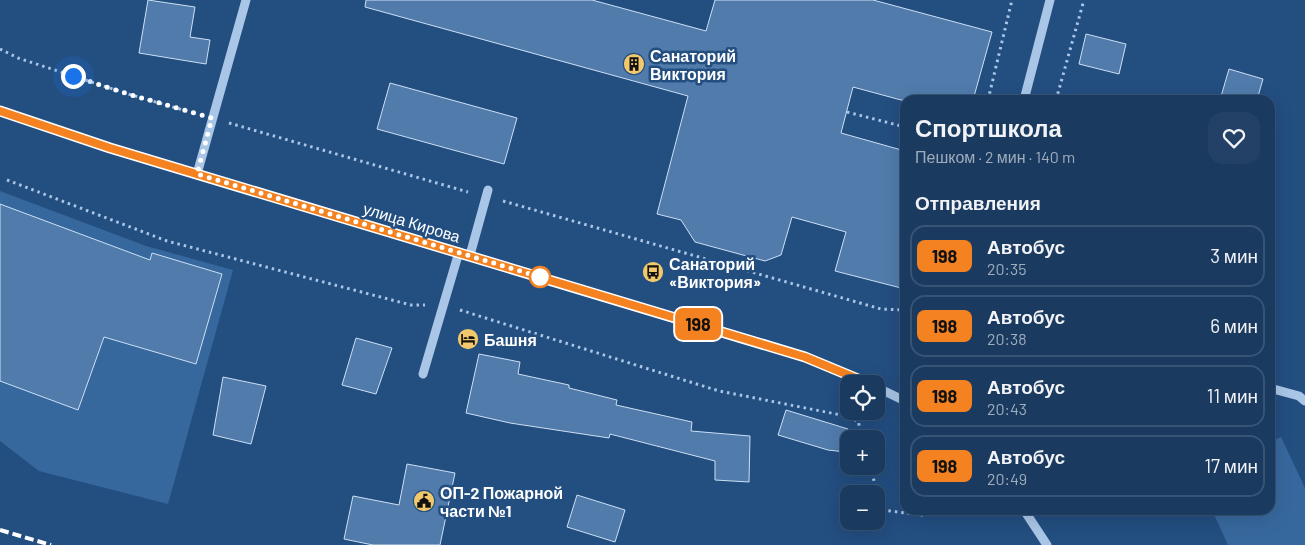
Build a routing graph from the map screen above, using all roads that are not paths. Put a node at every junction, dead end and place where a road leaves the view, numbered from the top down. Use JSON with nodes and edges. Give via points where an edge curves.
{"nodes":[{"id":1,"x":246,"y":0,"type":"edge"},
{"id":2,"x":1050,"y":0,"type":"edge"},
{"id":3,"x":1025,"y":95,"type":"edge"},
{"id":4,"x":0,"y":111,"type":"edge"},
{"id":5,"x":197,"y":174,"type":"junction"},
{"id":6,"x":487,"y":193,"type":"road end"},
{"id":7,"x":459,"y":252,"type":"junction"},
{"id":8,"x":470,"y":255,"type":"junction"},
{"id":9,"x":423,"y":374,"type":"dead end"},
{"id":10,"x":848,"y":375,"type":"edge"},
{"id":11,"x":1275,"y":389,"type":"edge"},
{"id":12,"x":885,"y":391,"type":"edge"},
{"id":13,"x":900,"y":398,"type":"edge"},
{"id":14,"x":1305,"y":401,"type":"edge"},
{"id":15,"x":1027,"y":515,"type":"edge"},
{"id":16,"x":1047,"y":545,"type":"edge"}],
"edges":[{"from":1,"to":5,"type":"street"},
{"from":2,"to":3,"type":"street"},
{"from":4,"to":5,"type":"street","name":"улица Кирова"},
{"from":5,"to":7,"type":"street","name":"улица Кирова"},
{"from":6,"to":8,"type":"street"},
{"from":7,"to":8,"type":"street","name":"улица Кирова"},
{"from":7,"to":9,"type":"street"},
{"from":8,"to":10,"type":"street","name":"улица Кирова","via":[[805,357]]},
{"from":11,"to":14,"type":"street","via":[[1300,396]]},
{"from":12,"to":13,"type":"street"},
{"from":15,"to":16,"type":"street"}]}
